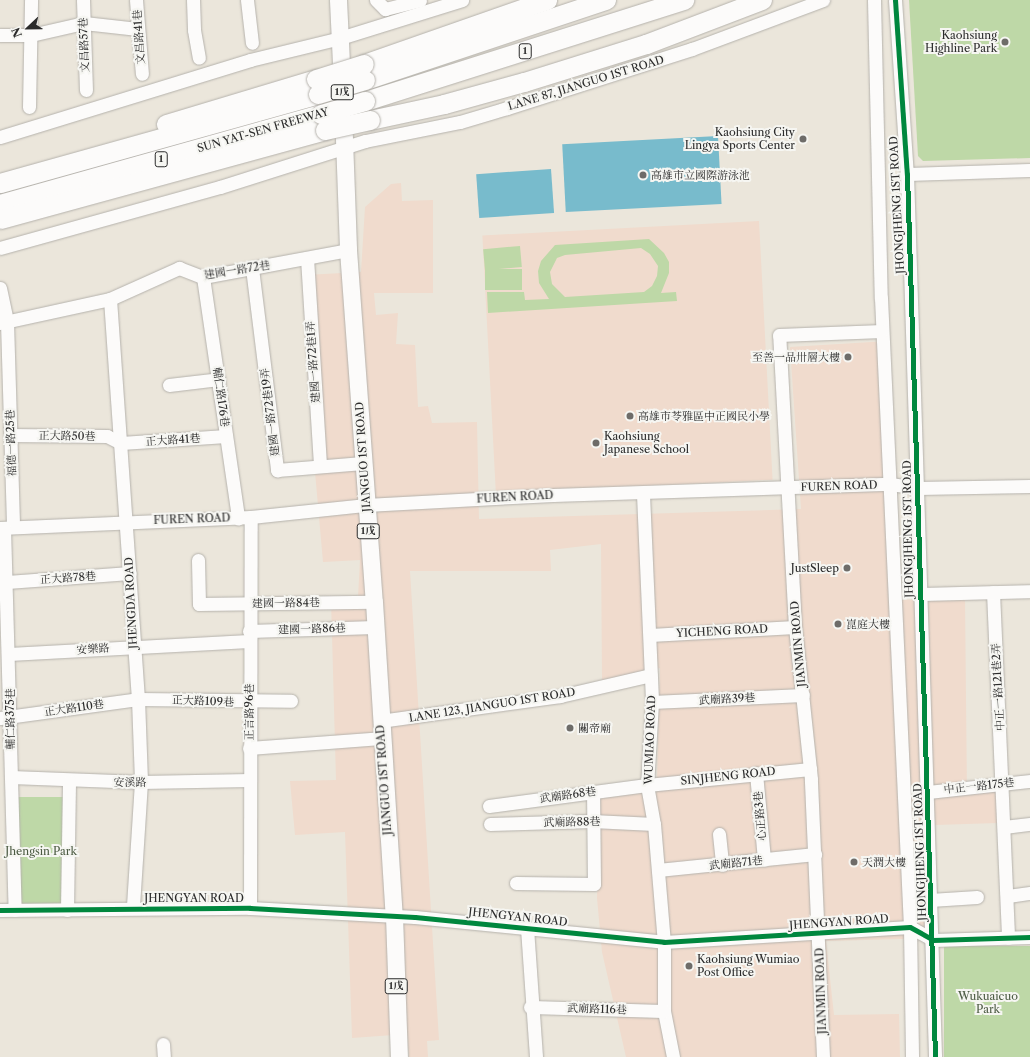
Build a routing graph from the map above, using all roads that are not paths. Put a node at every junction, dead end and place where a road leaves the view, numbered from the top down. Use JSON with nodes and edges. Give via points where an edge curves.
{"nodes":[{"id":1,"x":31,"y":0,"type":"edge"},
{"id":2,"x":83,"y":0,"type":"edge"},
{"id":3,"x":136,"y":0,"type":"edge"},
{"id":4,"x":193,"y":0,"type":"edge"},
{"id":5,"x":247,"y":0,"type":"edge"},
{"id":6,"x":338,"y":0,"type":"edge"},
{"id":7,"x":376,"y":0,"type":"edge"},
{"id":8,"x":420,"y":0,"type":"edge"},
{"id":9,"x":462,"y":0,"type":"edge"},
{"id":10,"x":547,"y":0,"type":"edge"},
{"id":11,"x":606,"y":0,"type":"edge"},
{"id":12,"x":684,"y":0,"type":"edge"},
{"id":13,"x":762,"y":0,"type":"edge"},
{"id":14,"x":823,"y":0,"type":"edge"},
{"id":15,"x":874,"y":0,"type":"edge"},
{"id":16,"x":895,"y":0,"type":"edge"},
{"id":17,"x":84,"y":22,"type":"junction"},
{"id":18,"x":138,"y":29,"type":"junction"},
{"id":19,"x":0,"y":35,"type":"edge"},
{"id":20,"x":31,"y":36,"type":"junction"},
{"id":21,"x":340,"y":38,"type":"junction"},
{"id":22,"x":252,"y":43,"type":"dead end"},
{"id":23,"x":199,"y":58,"type":"dead end"},
{"id":24,"x":364,"y":72,"type":"junction"},
{"id":25,"x":142,"y":74,"type":"dead end"},
{"id":26,"x":317,"y":86,"type":"junction"},
{"id":27,"x":86,"y":90,"type":"dead end"},
{"id":28,"x":29,"y":107,"type":"dead end"},
{"id":29,"x":323,"y":122,"type":"junction"},
{"id":30,"x":0,"y":137,"type":"edge"},
{"id":31,"x":344,"y":147,"type":"junction"},
{"id":32,"x":1030,"y":170,"type":"edge"},
{"id":33,"x":0,"y":171,"type":"edge"},
{"id":34,"x":907,"y":174,"type":"junction"},
{"id":35,"x":0,"y":183,"type":"edge"},
{"id":36,"x":0,"y":204,"type":"edge"},
{"id":37,"x":0,"y":219,"type":"edge"},
{"id":38,"x":0,"y":248,"type":"edge"},
{"id":39,"x":348,"y":250,"type":"junction"},
{"id":40,"x":307,"y":258,"type":"junction"},
{"id":41,"x":252,"y":268,"type":"junction"},
{"id":42,"x":203,"y":277,"type":"junction"},
{"id":43,"x":0,"y":288,"type":"edge"},
{"id":44,"x":110,"y":299,"type":"junction"},
{"id":45,"x":3,"y":322,"type":"edge"},
{"id":46,"x":882,"y":331,"type":"junction"},
{"id":47,"x":219,"y":379,"type":"junction"},
{"id":48,"x":169,"y":385,"type":"dead end"},
{"id":49,"x":11,"y":435,"type":"junction"},
{"id":50,"x":226,"y":436,"type":"junction"},
{"id":51,"x":121,"y":443,"type":"junction"},
{"id":52,"x":363,"y":463,"type":"junction"},
{"id":53,"x":320,"y":466,"type":"junction"},
{"id":54,"x":890,"y":484,"type":"junction"},
{"id":55,"x":1030,"y":486,"type":"edge"},
{"id":56,"x":789,"y":488,"type":"junction"},
{"id":57,"x":918,"y":488,"type":"junction"},
{"id":58,"x":643,"y":494,"type":"junction"},
{"id":59,"x":366,"y":505,"type":"junction"},
{"id":60,"x":244,"y":517,"type":"junction"},
{"id":61,"x":126,"y":521,"type":"junction"},
{"id":62,"x":6,"y":527,"type":"edge"},
{"id":63,"x":198,"y":560,"type":"dead end"},
{"id":64,"x":130,"y":573,"type":"junction"},
{"id":65,"x":7,"y":582,"type":"junction"},
{"id":66,"x":1030,"y":591,"type":"edge"},
{"id":67,"x":993,"y":592,"type":"junction"},
{"id":68,"x":919,"y":594,"type":"junction"},
{"id":69,"x":374,"y":602,"type":"junction"},
{"id":70,"x":250,"y":604,"type":"junction"},
{"id":71,"x":375,"y":627,"type":"junction"},
{"id":72,"x":795,"y":627,"type":"junction"},
{"id":73,"x":650,"y":635,"type":"junction"},
{"id":74,"x":249,"y":636,"type":"junction"},
{"id":75,"x":133,"y":646,"type":"junction"},
{"id":76,"x":6,"y":652,"type":"edge"},
{"id":77,"x":651,"y":675,"type":"junction"},
{"id":78,"x":802,"y":695,"type":"junction"},
{"id":79,"x":138,"y":699,"type":"junction"},
{"id":80,"x":291,"y":701,"type":"dead end"},
{"id":81,"x":249,"y":702,"type":"junction"},
{"id":82,"x":652,"y":702,"type":"junction"},
{"id":83,"x":5,"y":718,"type":"edge"},
{"id":84,"x":380,"y":721,"type":"junction"},
{"id":85,"x":381,"y":738,"type":"junction"},
{"id":86,"x":249,"y":748,"type":"junction"},
{"id":87,"x":810,"y":769,"type":"junction"},
{"id":88,"x":756,"y":773,"type":"junction"},
{"id":89,"x":10,"y":777,"type":"junction"},
{"id":90,"x":250,"y":780,"type":"junction"},
{"id":91,"x":69,"y":781,"type":"junction"},
{"id":92,"x":141,"y":782,"type":"junction"},
{"id":93,"x":1003,"y":782,"type":"junction"},
{"id":94,"x":1030,"y":782,"type":"edge"},
{"id":95,"x":647,"y":785,"type":"junction"},
{"id":96,"x":593,"y":792,"type":"junction"},
{"id":97,"x":928,"y":792,"type":"junction"},
{"id":98,"x":489,"y":806,"type":"dead end"},
{"id":99,"x":592,"y":821,"type":"junction"},
{"id":100,"x":490,"y":824,"type":"dead end"},
{"id":101,"x":654,"y":824,"type":"junction"},
{"id":102,"x":1030,"y":824,"type":"edge"},
{"id":103,"x":1004,"y":827,"type":"junction"},
{"id":104,"x":719,"y":834,"type":"dead end"},
{"id":105,"x":815,"y":854,"type":"junction"},
{"id":106,"x":764,"y":860,"type":"junction"},
{"id":107,"x":722,"y":865,"type":"junction"},
{"id":108,"x":658,"y":870,"type":"junction"},
{"id":109,"x":516,"y":883,"type":"dead end"},
{"id":110,"x":1030,"y":893,"type":"edge"},
{"id":111,"x":977,"y":896,"type":"dead end"},
{"id":112,"x":1008,"y":896,"type":"junction"},
{"id":113,"x":930,"y":900,"type":"junction"},
{"id":114,"x":133,"y":908,"type":"junction"},
{"id":115,"x":250,"y":908,"type":"junction"},
{"id":116,"x":0,"y":910,"type":"edge"},
{"id":117,"x":15,"y":910,"type":"junction"},
{"id":118,"x":66,"y":910,"type":"junction"},
{"id":119,"x":394,"y":916,"type":"junction"},
{"id":120,"x":910,"y":927,"type":"junction"},
{"id":121,"x":527,"y":928,"type":"junction"},
{"id":122,"x":819,"y":933,"type":"junction"},
{"id":123,"x":1030,"y":937,"type":"edge"},
{"id":124,"x":1008,"y":938,"type":"junction"},
{"id":125,"x":933,"y":940,"type":"junction"},
{"id":126,"x":664,"y":942,"type":"junction"},
{"id":127,"x":530,"y":1007,"type":"junction"},
{"id":128,"x":664,"y":1011,"type":"junction"},
{"id":129,"x":399,"y":1057,"type":"edge"},
{"id":130,"x":536,"y":1057,"type":"edge"},
{"id":131,"x":673,"y":1057,"type":"edge"},
{"id":132,"x":823,"y":1057,"type":"edge"},
{"id":133,"x":912,"y":1057,"type":"edge"},
{"id":134,"x":935,"y":1057,"type":"edge"}],
"edges":[{"from":1,"to":20,"type":"street"},
{"from":2,"to":17,"type":"street","name":"文昌路57巷"},
{"from":3,"to":18,"type":"street","name":"文昌路41巷"},
{"from":4,"to":23,"type":"street","via":[[194,30]]},
{"from":5,"to":22,"type":"street"},
{"from":6,"to":21,"type":"main road","name":"JIANGUO 1ST ROAD","number":"1戊"},
{"from":7,"to":8,"type":"street","via":[[385,9]]},
{"from":9,"to":21,"type":"street"},
{"from":10,"to":24,"type":"highway"},
{"from":11,"to":24,"type":"highway","number":"1"},
{"from":12,"to":29,"type":"highway","name":"SUN YAT-SEN FREEWAY","number":"1","bridge":true,"via":[[365,101]]},
{"from":13,"to":29,"type":"highway","bridge":true,"via":[[646,44],[524,82],[444,104],[370,120]]},
{"from":14,"to":31,"type":"street","name":"LANE 87, JIANGUO 1ST ROAD","via":[[692,49],[507,108],[460,122]]},
{"from":15,"to":46,"type":"street","name":"JHONGJHENG 1ST ROAD"},
{"from":16,"to":34,"type":"street","name":"JHONGJHENG 1ST ROAD"},
{"from":17,"to":18,"type":"street"},
{"from":17,"to":20,"type":"street"},
{"from":17,"to":27,"type":"street","name":"文昌路57巷"},
{"from":18,"to":25,"type":"street","name":"文昌路41巷"},
{"from":19,"to":20,"type":"street"},
{"from":20,"to":28,"type":"street"},
{"from":21,"to":30,"type":"street","via":[[250,60]]},
{"from":21,"to":31,"type":"main road","name":"JIANGUO 1ST ROAD","number":"1戊"},
{"from":24,"to":26,"type":"highway","bridge":true},
{"from":26,"to":33,"type":"highway"},
{"from":26,"to":35,"type":"highway","name":"SUN YAT-SEN FREEWAY","number":"1"},
{"from":29,"to":36,"type":"highway","name":"SUN YAT-SEN FREEWAY","number":"1"},
{"from":29,"to":37,"type":"highway"},
{"from":31,"to":38,"type":"street","name":"LANE 87, JIANGUO 1ST ROAD","via":[[220,187]]},
{"from":31,"to":39,"type":"main road","name":"JIANGUO 1ST ROAD","number":"1戊"},
{"from":32,"to":34,"type":"street"},
{"from":34,"to":57,"type":"street","name":"JHONGJHENG 1ST ROAD"},
{"from":39,"to":40,"type":"street","name":"建國一路72巷"},
{"from":39,"to":52,"type":"main road","name":"JIANGUO 1ST ROAD","number":"1戊"},
{"from":40,"to":41,"type":"street","name":"建國一路72巷"},
{"from":40,"to":53,"type":"street","name":"建國一路72巷1弄"},
{"from":41,"to":42,"type":"street","name":"建國一路72巷"},
{"from":41,"to":53,"type":"street","name":"建國一路72巷19弄","via":[[277,470]]},
{"from":42,"to":44,"type":"street","name":"建國一路72巷","via":[[179,268]]},
{"from":42,"to":47,"type":"street","name":"輔仁路176巷"},
{"from":43,"to":45,"type":"street","name":"福德一路25巷"},
{"from":44,"to":45,"type":"street","name":"建國一路72巷"},
{"from":44,"to":51,"type":"street","name":"JHENGDA ROAD"},
{"from":45,"to":49,"type":"street","name":"福德一路25巷"},
{"from":46,"to":54,"type":"street","name":"JHONGJHENG 1ST ROAD"},
{"from":46,"to":56,"type":"street","name":"JIANMIN ROAD","via":[[779,335]]},
{"from":47,"to":48,"type":"street"},
{"from":47,"to":50,"type":"street","name":"輔仁路176巷"},
{"from":49,"to":51,"type":"street","name":"正大路50巷","via":[[107,436]]},
{"from":49,"to":62,"type":"street","name":"福德一路25巷"},
{"from":50,"to":51,"type":"street","name":"正大路41巷"},
{"from":50,"to":60,"type":"street","name":"輔仁路176巷"},
{"from":51,"to":61,"type":"street","name":"JHENGDA ROAD"},
{"from":52,"to":53,"type":"street","name":"建國一路72巷19弄"},
{"from":52,"to":59,"type":"main road","name":"JIANGUO 1ST ROAD","number":"1戊"},
{"from":54,"to":56,"type":"street","name":"FUREN ROAD"},
{"from":54,"to":57,"type":"street","name":"FUREN ROAD"},
{"from":54,"to":120,"type":"street","name":"JHONGJHENG 1ST ROAD"},
{"from":55,"to":57,"type":"street","name":"FUREN ROAD"},
{"from":56,"to":58,"type":"street","name":"FUREN ROAD"},
{"from":56,"to":72,"type":"street","name":"JIANMIN ROAD"},
{"from":57,"to":68,"type":"street","name":"JHONGJHENG 1ST ROAD"},
{"from":58,"to":59,"type":"street","name":"FUREN ROAD","via":[[552,495]]},
{"from":58,"to":73,"type":"street","name":"WUMIAO ROAD"},
{"from":59,"to":60,"type":"street","name":"FUREN ROAD"},
{"from":59,"to":69,"type":"main road","name":"JIANGUO 1ST ROAD","number":"1戊"},
{"from":60,"to":61,"type":"street","name":"FUREN ROAD"},
{"from":60,"to":70,"type":"street","name":"正言路96巷"},
{"from":61,"to":62,"type":"street","name":"FUREN ROAD"},
{"from":61,"to":64,"type":"street","name":"JHENGDA ROAD"},
{"from":62,"to":65,"type":"street","name":"輔仁路375巷"},
{"from":63,"to":70,"type":"street","name":"建國一路84巷","via":[[199,604]]},
{"from":64,"to":65,"type":"street","name":"正大路78巷"},
{"from":64,"to":75,"type":"street","name":"JHENGDA ROAD"},
{"from":65,"to":76,"type":"street","name":"輔仁路375巷"},
{"from":66,"to":67,"type":"street"},
{"from":67,"to":68,"type":"street"},
{"from":67,"to":93,"type":"street","name":"中正一路121巷2弄"},
{"from":68,"to":97,"type":"street","name":"JHONGJHENG 1ST ROAD"},
{"from":69,"to":70,"type":"street","name":"建國一路84巷"},
{"from":69,"to":71,"type":"main road","name":"JIANGUO 1ST ROAD","number":"1戊"},
{"from":70,"to":74,"type":"street","name":"正言路96巷"},
{"from":71,"to":74,"type":"street","name":"建國一路86巷"},
{"from":71,"to":84,"type":"main road","name":"JIANGUO 1ST ROAD","number":"1戊"},
{"from":72,"to":73,"type":"street","name":"YICHENG ROAD"},
{"from":72,"to":78,"type":"street","name":"JIANMIN ROAD"},
{"from":73,"to":77,"type":"street","name":"WUMIAO ROAD"},
{"from":74,"to":75,"type":"street","name":"安樂路"},
{"from":74,"to":81,"type":"street","name":"正言路96巷"},
{"from":75,"to":76,"type":"street","name":"安樂路"},
{"from":75,"to":79,"type":"street","name":"JHENGDA ROAD"},
{"from":76,"to":83,"type":"street","name":"輔仁路375巷"},
{"from":77,"to":82,"type":"street","name":"WUMIAO ROAD"},
{"from":77,"to":84,"type":"street","name":"LANE 123, JIANGUO 1ST ROAD","via":[[560,696]]},
{"from":78,"to":82,"type":"street","name":"武廟路39巷"},
{"from":78,"to":87,"type":"street","name":"JIANMIN ROAD"},
{"from":79,"to":81,"type":"street","name":"正大路109巷"},
{"from":79,"to":83,"type":"street","name":"正大路110巷"},
{"from":79,"to":92,"type":"street","name":"JHENGDA ROAD"},
{"from":80,"to":81,"type":"street","name":"正大路109巷"},
{"from":81,"to":86,"type":"street","name":"正言路96巷"},
{"from":82,"to":95,"type":"street","name":"WUMIAO ROAD"},
{"from":83,"to":89,"type":"street","name":"輔仁路375巷"},
{"from":84,"to":85,"type":"main road","name":"JIANGUO 1ST ROAD","number":"1戊"},
{"from":85,"to":86,"type":"street"},
{"from":85,"to":119,"type":"main road","name":"JIANGUO 1ST ROAD","number":"1戊"},
{"from":86,"to":90,"type":"street","name":"正言路96巷"},
{"from":87,"to":88,"type":"street","name":"SINJHENG ROAD"},
{"from":87,"to":105,"type":"street","name":"JIANMIN ROAD"},
{"from":88,"to":95,"type":"street","name":"SINJHENG ROAD"},
{"from":88,"to":106,"type":"street","name":"心正路3巷"},
{"from":89,"to":91,"type":"street","name":"安溪路"},
{"from":89,"to":117,"type":"street","name":"輔仁路375巷"},
{"from":90,"to":92,"type":"street","name":"安溪路"},
{"from":90,"to":115,"type":"street","name":"正言路96巷"},
{"from":91,"to":92,"type":"street","name":"安溪路"},
{"from":91,"to":118,"type":"street"},
{"from":92,"to":114,"type":"street","name":"JHENGDA ROAD"},
{"from":93,"to":94,"type":"street","name":"中正一路175巷"},
{"from":93,"to":97,"type":"street","name":"中正一路175巷"},
{"from":93,"to":103,"type":"street","name":"中正一路121巷2弄"},
{"from":95,"to":96,"type":"street","name":"武廟路68巷"},
{"from":95,"to":101,"type":"street","name":"WUMIAO ROAD"},
{"from":96,"to":98,"type":"street","name":"武廟路68巷"},
{"from":96,"to":99,"type":"street"},
{"from":97,"to":113,"type":"street","name":"JHONGJHENG 1ST ROAD"},
{"from":99,"to":100,"type":"street","name":"武廟路88巷"},
{"from":99,"to":101,"type":"street","name":"武廟路88巷"},
{"from":99,"to":109,"type":"street","via":[[594,884]]},
{"from":101,"to":108,"type":"street","name":"WUMIAO ROAD"},
{"from":102,"to":103,"type":"street"},
{"from":103,"to":112,"type":"street","name":"中正一路121巷2弄"},
{"from":104,"to":107,"type":"street"},
{"from":105,"to":106,"type":"street","name":"武廟路71巷"},
{"from":105,"to":122,"type":"street","name":"JIANMIN ROAD"},
{"from":106,"to":107,"type":"street","name":"武廟路71巷"},
{"from":107,"to":108,"type":"street","name":"武廟路71巷"},
{"from":108,"to":126,"type":"street","name":"WUMIAO ROAD"},
{"from":110,"to":112,"type":"street"},
{"from":111,"to":113,"type":"street"},
{"from":112,"to":124,"type":"street","name":"中正一路121巷2弄"},
{"from":113,"to":125,"type":"street","name":"JHONGJHENG 1ST ROAD"},
{"from":114,"to":115,"type":"street","name":"JHENGYAN ROAD"},
{"from":114,"to":118,"type":"street","name":"JHENGYAN ROAD"},
{"from":115,"to":119,"type":"street","name":"JHENGYAN ROAD"},
{"from":116,"to":117,"type":"street","name":"JHENGYAN ROAD"},
{"from":117,"to":118,"type":"street","name":"JHENGYAN ROAD"},
{"from":119,"to":121,"type":"street","name":"JHENGYAN ROAD"},
{"from":119,"to":129,"type":"main road","name":"JIANGUO 1ST ROAD","number":"1戊"},
{"from":120,"to":122,"type":"street","name":"JHENGYAN ROAD"},
{"from":120,"to":125,"type":"street"},
{"from":120,"to":133,"type":"street","name":"JHONGJHENG 1ST ROAD"},
{"from":121,"to":126,"type":"street","name":"JHENGYAN ROAD"},
{"from":121,"to":127,"type":"street"},
{"from":122,"to":126,"type":"street","name":"JHENGYAN ROAD"},
{"from":122,"to":132,"type":"street","name":"JIANMIN ROAD"},
{"from":123,"to":124,"type":"street"},
{"from":124,"to":125,"type":"street"},
{"from":125,"to":134,"type":"street","name":"JHONGJHENG 1ST ROAD"},
{"from":126,"to":128,"type":"street","name":"WUMIAO ROAD"},
{"from":127,"to":128,"type":"street","name":"武廟路116巷"},
{"from":127,"to":130,"type":"street"},
{"from":128,"to":131,"type":"street","name":"WUMIAO ROAD"}]}
